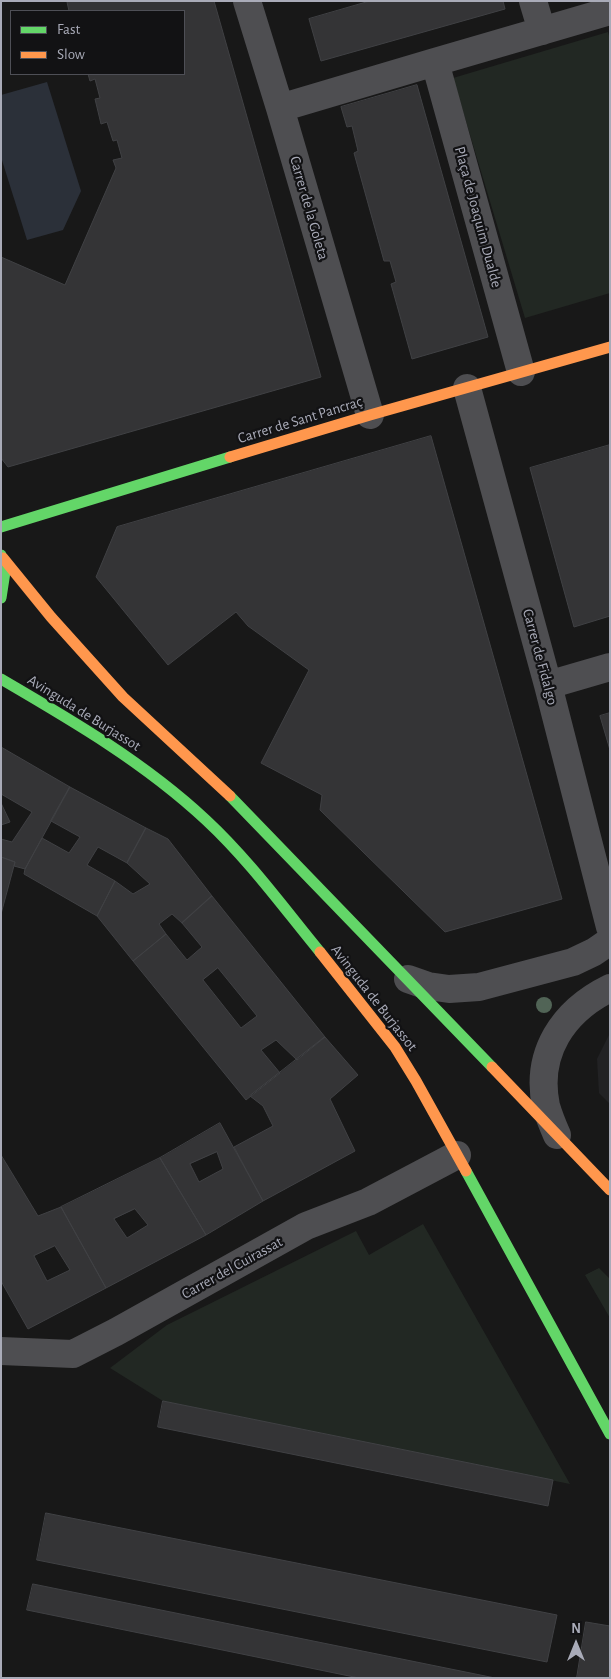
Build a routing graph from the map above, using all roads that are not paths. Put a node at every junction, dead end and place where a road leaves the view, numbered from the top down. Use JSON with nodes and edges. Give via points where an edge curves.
{"nodes":[{"id":1,"x":247,"y":1,"type":"edge"},
{"id":2,"x":533,"y":1,"type":"edge"},
{"id":3,"x":610,"y":11,"type":"edge"},
{"id":4,"x":542,"y":31,"type":"junction"},
{"id":5,"x":435,"y":62,"type":"junction"},
{"id":6,"x":280,"y":108,"type":"junction"},
{"id":7,"x":610,"y":347,"type":"edge"},
{"id":8,"x":521,"y":372,"type":"junction"},
{"id":9,"x":467,"y":388,"type":"junction"},
{"id":10,"x":370,"y":415,"type":"junction"},
{"id":11,"x":1,"y":527,"type":"edge"},
{"id":12,"x":2,"y":556,"type":"edge"},
{"id":13,"x":1,"y":598,"type":"edge"},
{"id":14,"x":610,"y":667,"type":"edge"},
{"id":15,"x":1,"y":678,"type":"edge"},
{"id":16,"x":548,"y":685,"type":"junction"},
{"id":17,"x":610,"y":927,"type":"edge"},
{"id":18,"x":610,"y":941,"type":"edge"},
{"id":19,"x":408,"y":979,"type":"junction"},
{"id":20,"x":610,"y":988,"type":"edge"},
{"id":21,"x":557,"y":1136,"type":"junction"},
{"id":22,"x":457,"y":1155,"type":"junction"},
{"id":23,"x":610,"y":1190,"type":"edge"},
{"id":24,"x":1,"y":1350,"type":"edge"},
{"id":25,"x":610,"y":1434,"type":"edge"}],
"edges":[{"from":1,"to":6,"type":"street","name":"Carrer de la Goleta"},
{"from":2,"to":4,"type":"street"},
{"from":3,"to":4,"type":"street"},
{"from":4,"to":5,"type":"street"},
{"from":5,"to":6,"type":"street"},
{"from":5,"to":8,"type":"street","name":"Plaça de Joaquim Dualde"},
{"from":6,"to":10,"type":"street","name":"Carrer de la Goleta"},
{"from":7,"to":8,"type":"main road","name":"Carrer de Sant Pancraç"},
{"from":8,"to":9,"type":"main road","name":"Carrer de Sant Pancraç"},
{"from":9,"to":10,"type":"main road","name":"Carrer de Sant Pancraç"},
{"from":9,"to":16,"type":"street","name":"Carrer de Fidalgo"},
{"from":10,"to":11,"type":"main road","name":"Carrer de Sant Pancraç"},
{"from":12,"to":13,"type":"main road","via":[[5,572]]},
{"from":12,"to":19,"type":"main road","name":"Avinguda de Burjassot","via":[[51,617],[123,697],[221,788]]},
{"from":14,"to":16,"type":"street"},
{"from":15,"to":22,"type":"main road","name":"Avinguda de Burjassot","via":[[96,735],[154,776],[244,859],[395,1047]]},
{"from":16,"to":17,"type":"street","name":"Carrer de Fidalgo"},
{"from":18,"to":19,"type":"street","via":[[573,962],[479,988],[449,989]]},
{"from":19,"to":21,"type":"main road","name":"Avinguda de Burjassot"},
{"from":20,"to":21,"type":"street","via":[[576,1010],[558,1030],[548,1055],[544,1084],[546,1107]]},
{"from":21,"to":23,"type":"main road","name":"Avinguda de Burjassot"},
{"from":22,"to":24,"type":"street","name":"Carrer del Cuirassat","via":[[368,1202],[306,1226],[73,1354]]},
{"from":22,"to":25,"type":"main road","name":"Avinguda de Burjassot"}]}
